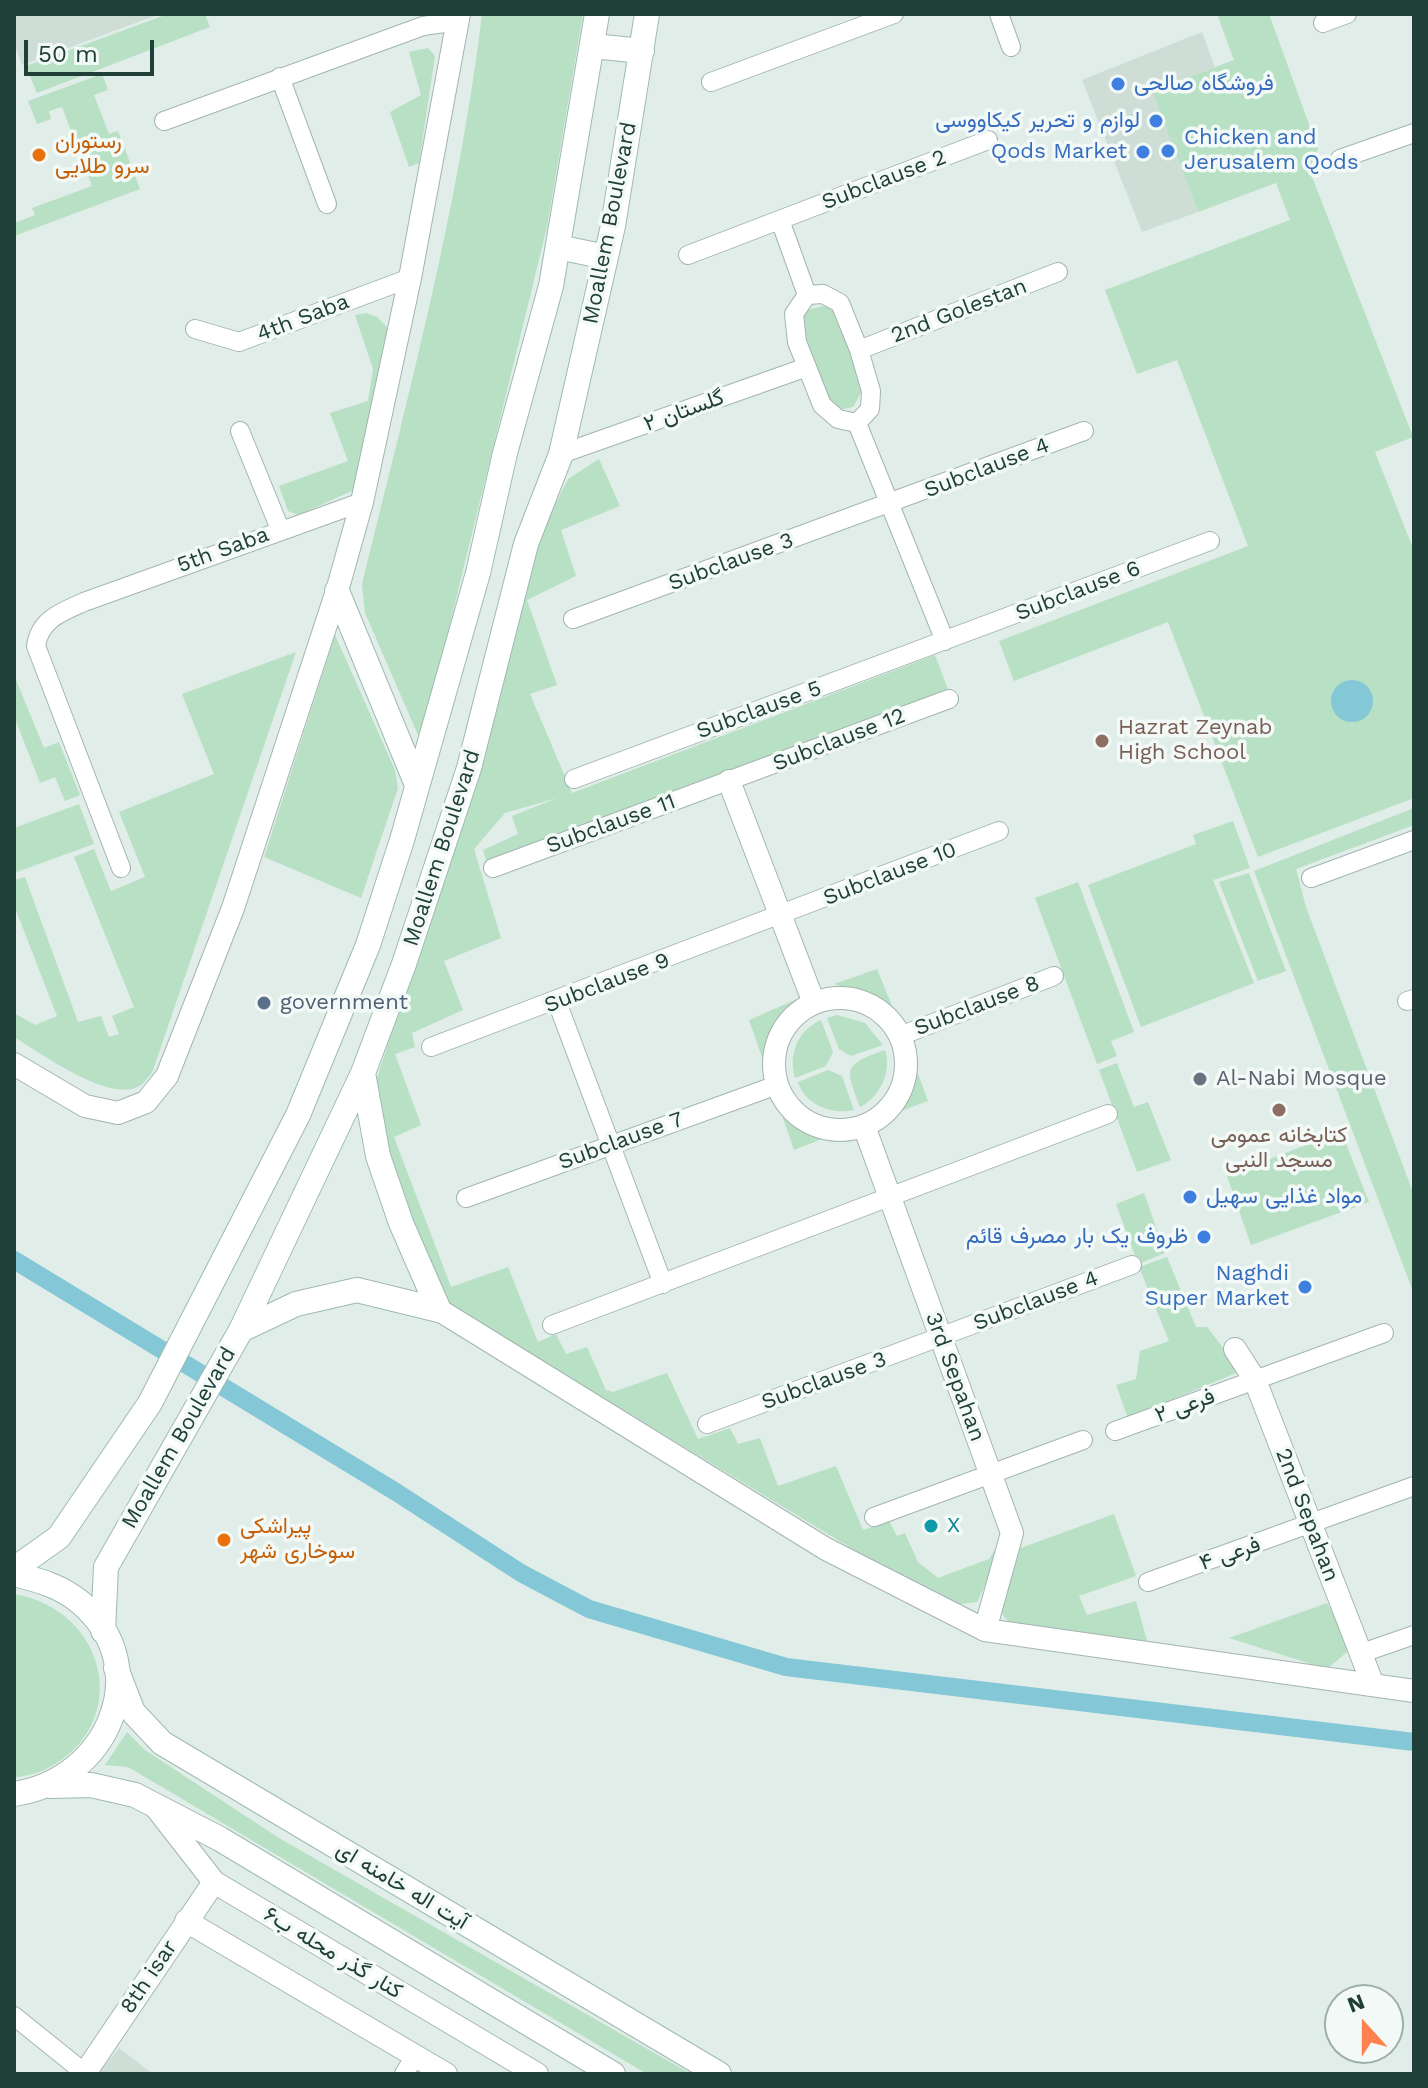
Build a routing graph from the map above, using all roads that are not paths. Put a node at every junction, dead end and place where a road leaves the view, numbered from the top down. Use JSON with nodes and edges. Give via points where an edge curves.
{"nodes":[{"id":1,"x":597,"y":14,"type":"edge"},
{"id":2,"x":647,"y":14,"type":"edge"},
{"id":3,"x":894,"y":14,"type":"edge"},
{"id":4,"x":999,"y":14,"type":"edge"},
{"id":5,"x":1347,"y":14,"type":"edge"},
{"id":6,"x":459,"y":18,"type":"edge"},
{"id":7,"x":1323,"y":23,"type":"dead end"},
{"id":8,"x":593,"y":46,"type":"junction"},
{"id":9,"x":1011,"y":47,"type":"dead end"},
{"id":10,"x":642,"y":51,"type":"junction"},
{"id":11,"x":280,"y":77,"type":"junction"},
{"id":12,"x":711,"y":82,"type":"dead end"},
{"id":13,"x":164,"y":121,"type":"dead end"},
{"id":14,"x":1414,"y":133,"type":"edge"},
{"id":15,"x":988,"y":140,"type":"dead end"},
{"id":16,"x":1340,"y":159,"type":"dead end"},
{"id":17,"x":327,"y":204,"type":"dead end"},
{"id":18,"x":780,"y":220,"type":"junction"},
{"id":19,"x":558,"y":247,"type":"junction"},
{"id":20,"x":688,"y":255,"type":"dead end"},
{"id":21,"x":606,"y":257,"type":"junction"},
{"id":22,"x":1058,"y":272,"type":"dead end"},
{"id":23,"x":410,"y":278,"type":"junction"},
{"id":24,"x":807,"y":295,"type":"junction"},
{"id":25,"x":195,"y":329,"type":"dead end"},
{"id":26,"x":859,"y":350,"type":"junction"},
{"id":27,"x":807,"y":367,"type":"junction"},
{"id":28,"x":857,"y":423,"type":"junction"},
{"id":29,"x":240,"y":431,"type":"dead end"},
{"id":30,"x":1084,"y":431,"type":"dead end"},
{"id":31,"x":561,"y":454,"type":"junction"},
{"id":32,"x":362,"y":502,"type":"junction"},
{"id":33,"x":890,"y":504,"type":"junction"},
{"id":34,"x":280,"y":529,"type":"junction"},
{"id":35,"x":1210,"y":541,"type":"dead end"},
{"id":36,"x":337,"y":591,"type":"junction"},
{"id":37,"x":573,"y":619,"type":"dead end"},
{"id":38,"x":945,"y":641,"type":"junction"},
{"id":39,"x":949,"y":699,"type":"dead end"},
{"id":40,"x":574,"y":779,"type":"dead end"},
{"id":41,"x":729,"y":781,"type":"junction"},
{"id":42,"x":417,"y":785,"type":"junction"},
{"id":43,"x":999,"y":831,"type":"dead end"},
{"id":44,"x":1414,"y":840,"type":"edge"},
{"id":45,"x":121,"y":868,"type":"dead end"},
{"id":46,"x":493,"y":868,"type":"dead end"},
{"id":47,"x":1311,"y":878,"type":"dead end"},
{"id":48,"x":781,"y":916,"type":"junction"},
{"id":49,"x":368,"y":945,"type":"junction"},
{"id":50,"x":404,"y":964,"type":"junction"},
{"id":51,"x":1054,"y":976,"type":"dead end"},
{"id":52,"x":557,"y":1002,"type":"junction"},
{"id":53,"x":814,"y":1003,"type":"junction"},
{"id":54,"x":900,"y":1036,"type":"junction"},
{"id":55,"x":431,"y":1047,"type":"dead end"},
{"id":56,"x":14,"y":1064,"type":"edge"},
{"id":57,"x":363,"y":1073,"type":"junction"},
{"id":58,"x":777,"y":1085,"type":"junction"},
{"id":59,"x":1108,"y":1114,"type":"dead end"},
{"id":60,"x":864,"y":1126,"type":"junction"},
{"id":61,"x":612,"y":1143,"type":"junction"},
{"id":62,"x":466,"y":1198,"type":"dead end"},
{"id":63,"x":889,"y":1199,"type":"junction"},
{"id":64,"x":1132,"y":1265,"type":"dead end"},
{"id":65,"x":663,"y":1284,"type":"junction"},
{"id":66,"x":439,"y":1310,"type":"junction"},
{"id":67,"x":552,"y":1325,"type":"dead end"},
{"id":68,"x":241,"y":1330,"type":"junction"},
{"id":69,"x":1384,"y":1333,"type":"dead end"},
{"id":70,"x":940,"y":1337,"type":"junction"},
{"id":71,"x":1235,"y":1349,"type":"dead end"},
{"id":72,"x":1255,"y":1380,"type":"junction"},
{"id":73,"x":707,"y":1424,"type":"dead end"},
{"id":74,"x":1115,"y":1431,"type":"dead end"},
{"id":75,"x":1083,"y":1440,"type":"dead end"},
{"id":76,"x":991,"y":1474,"type":"junction"},
{"id":77,"x":1414,"y":1486,"type":"edge"},
{"id":78,"x":874,"y":1517,"type":"dead end"},
{"id":79,"x":1311,"y":1526,"type":"junction"},
{"id":80,"x":14,"y":1572,"type":"edge"},
{"id":81,"x":1148,"y":1582,"type":"dead end"},
{"id":82,"x":985,"y":1630,"type":"junction"},
{"id":83,"x":103,"y":1631,"type":"junction"},
{"id":84,"x":1414,"y":1635,"type":"edge"},
{"id":85,"x":1362,"y":1653,"type":"junction"},
{"id":86,"x":116,"y":1668,"type":"junction"},
{"id":87,"x":1373,"y":1685,"type":"junction"},
{"id":88,"x":1414,"y":1691,"type":"edge"},
{"id":89,"x":51,"y":1786,"type":"junction"},
{"id":90,"x":14,"y":1794,"type":"edge"},
{"id":91,"x":153,"y":1804,"type":"junction"},
{"id":92,"x":214,"y":1882,"type":"junction"},
{"id":93,"x":186,"y":1921,"type":"junction"},
{"id":94,"x":14,"y":2016,"type":"edge"},
{"id":95,"x":410,"y":2065,"type":"edge"},
{"id":96,"x":85,"y":2073,"type":"edge"},
{"id":97,"x":446,"y":2074,"type":"edge"},
{"id":98,"x":537,"y":2074,"type":"edge"},
{"id":99,"x":613,"y":2074,"type":"edge"},
{"id":100,"x":719,"y":2074,"type":"edge"}],
"edges":[{"from":1,"to":8,"type":"main road","name":"Moallem Boulevard"},
{"from":2,"to":10,"type":"main road","name":"Moallem Boulevard"},
{"from":3,"to":12,"type":"street"},
{"from":4,"to":9,"type":"street"},
{"from":5,"to":7,"type":"street"},
{"from":6,"to":11,"type":"street"},
{"from":6,"to":23,"type":"street"},
{"from":8,"to":10,"type":"main road"},
{"from":8,"to":19,"type":"main road","name":"Moallem Boulevard"},
{"from":10,"to":21,"type":"main road","name":"Moallem Boulevard"},
{"from":11,"to":13,"type":"street"},
{"from":11,"to":17,"type":"street"},
{"from":14,"to":16,"type":"street"},
{"from":15,"to":18,"type":"street","name":"Subclause 2"},
{"from":18,"to":20,"type":"street","name":"Subclause 2"},
{"from":18,"to":24,"type":"street"},
{"from":19,"to":21,"type":"main road"},
{"from":19,"to":42,"type":"main road","name":"Moallem Boulevard","via":[[478,573]]},
{"from":21,"to":31,"type":"main road","name":"Moallem Boulevard"},
{"from":22,"to":26,"type":"street","name":"2nd Golestan"},
{"from":23,"to":25,"type":"street","name":"4th Saba","via":[[239,342]]},
{"from":23,"to":32,"type":"street"},
{"from":24,"to":26,"type":"street","via":[[823,294],[840,303]]},
{"from":24,"to":27,"type":"street","via":[[794,314]]},
{"from":26,"to":28,"type":"street","via":[[871,391],[870,409]]},
{"from":27,"to":28,"type":"street","via":[[822,405],[838,419]]},
{"from":27,"to":31,"type":"street","name":"گلستان ۲"},
{"from":28,"to":33,"type":"street"},
{"from":29,"to":34,"type":"street"},
{"from":30,"to":33,"type":"street","name":"Subclause 4"},
{"from":31,"to":50,"type":"main road","name":"Moallem Boulevard","via":[[526,544],[469,768]]},
{"from":32,"to":34,"type":"street","name":"5th Saba"},
{"from":32,"to":36,"type":"street"},
{"from":33,"to":37,"type":"street","name":"Subclause 3"},
{"from":33,"to":38,"type":"street"},
{"from":34,"to":45,"type":"street","name":"5th Saba","via":[[84,602],[52,617],[38,632],[36,646]]},
{"from":35,"to":38,"type":"street","name":"Subclause 6"},
{"from":36,"to":42,"type":"main road"},
{"from":36,"to":56,"type":"street","via":[[233,908],[167,1076],[146,1102],[118,1113],[85,1106]]},
{"from":38,"to":40,"type":"street","name":"Subclause 5"},
{"from":39,"to":41,"type":"street","name":"Subclause 12"},
{"from":41,"to":46,"type":"street","name":"Subclause 11"},
{"from":41,"to":48,"type":"street"},
{"from":42,"to":49,"type":"main road","name":"Moallem Boulevard"},
{"from":43,"to":48,"type":"street","name":"Subclause 10"},
{"from":44,"to":47,"type":"street"},
{"from":48,"to":52,"type":"street","name":"Subclause 9"},
{"from":48,"to":53,"type":"street"},
{"from":49,"to":50,"type":"main road"},
{"from":49,"to":80,"type":"main road","name":"Moallem Boulevard","via":[[298,1115],[150,1403],[59,1537]]},
{"from":50,"to":57,"type":"main road","name":"Moallem Boulevard"},
{"from":51,"to":54,"type":"street","name":"Subclause 8"},
{"from":52,"to":55,"type":"street","name":"Subclause 9"},
{"from":52,"to":61,"type":"street"},
{"from":53,"to":54,"type":"street","via":[[854,1000],[873,1007]]},
{"from":53,"to":58,"type":"street","via":[[784,1028],[776,1046]]},
{"from":54,"to":60,"type":"street","via":[[905,1078],[897,1098]]},
{"from":57,"to":66,"type":"main road","via":[[378,1156]]},
{"from":57,"to":68,"type":"main road","name":"Moallem Boulevard"},
{"from":58,"to":60,"type":"street","via":[[795,1112],[822,1128]]},
{"from":58,"to":61,"type":"street","name":"Subclause 7"},
{"from":59,"to":63,"type":"street"},
{"from":60,"to":63,"type":"street","name":"3rd Sepahan"},
{"from":61,"to":62,"type":"street","name":"Subclause 7"},
{"from":61,"to":65,"type":"street"},
{"from":63,"to":65,"type":"street"},
{"from":63,"to":70,"type":"street","name":"3rd Sepahan"},
{"from":64,"to":70,"type":"street","name":"Subclause 4"},
{"from":65,"to":67,"type":"street"},
{"from":66,"to":68,"type":"main road","via":[[357,1290],[296,1304]]},
{"from":66,"to":82,"type":"street","via":[[826,1549]]},
{"from":68,"to":83,"type":"main road","name":"Moallem Boulevard","via":[[106,1567]]},
{"from":69,"to":72,"type":"street","name":"فرعی ۲"},
{"from":70,"to":73,"type":"street","name":"Subclause 3"},
{"from":70,"to":76,"type":"street","name":"3rd Sepahan"},
{"from":71,"to":72,"type":"street","name":"2nd Sepahan"},
{"from":72,"to":74,"type":"street","name":"فرعی ۲"},
{"from":72,"to":79,"type":"street","name":"2nd Sepahan"},
{"from":75,"to":76,"type":"street"},
{"from":76,"to":78,"type":"street"},
{"from":76,"to":82,"type":"street","name":"3rd Sepahan","via":[[1012,1533]]},
{"from":77,"to":79,"type":"street"},
{"from":79,"to":81,"type":"street","name":"فرعی ۴"},
{"from":79,"to":85,"type":"street","name":"2nd Sepahan"},
{"from":80,"to":83,"type":"main road","via":[[52,1584],[81,1603]]},
{"from":82,"to":87,"type":"street"},
{"from":83,"to":86,"type":"main road","name":"آیت اله خامنه ای"},
{"from":84,"to":85,"type":"street"},
{"from":85,"to":87,"type":"street","name":"2nd Sepahan"},
{"from":86,"to":89,"type":"main road","via":[[115,1704],[103,1738],[81,1766]]},
{"from":86,"to":100,"type":"main road","name":"آیت اله خامنه ای","via":[[133,1712],[162,1743]]},
{"from":87,"to":88,"type":"street"},
{"from":89,"to":90,"type":"main road"},
{"from":89,"to":91,"type":"main road","via":[[91,1785]]},
{"from":91,"to":92,"type":"street","name":"کنار گذر محله ب۶"},
{"from":91,"to":99,"type":"main road"},
{"from":92,"to":93,"type":"street","name":"8th isar"},
{"from":92,"to":98,"type":"street","name":"کنار گذر محله ب۶"},
{"from":93,"to":95,"type":"street"},
{"from":93,"to":96,"type":"street","name":"8th isar"},
{"from":94,"to":96,"type":"street"},
{"from":95,"to":97,"type":"street"}]}
